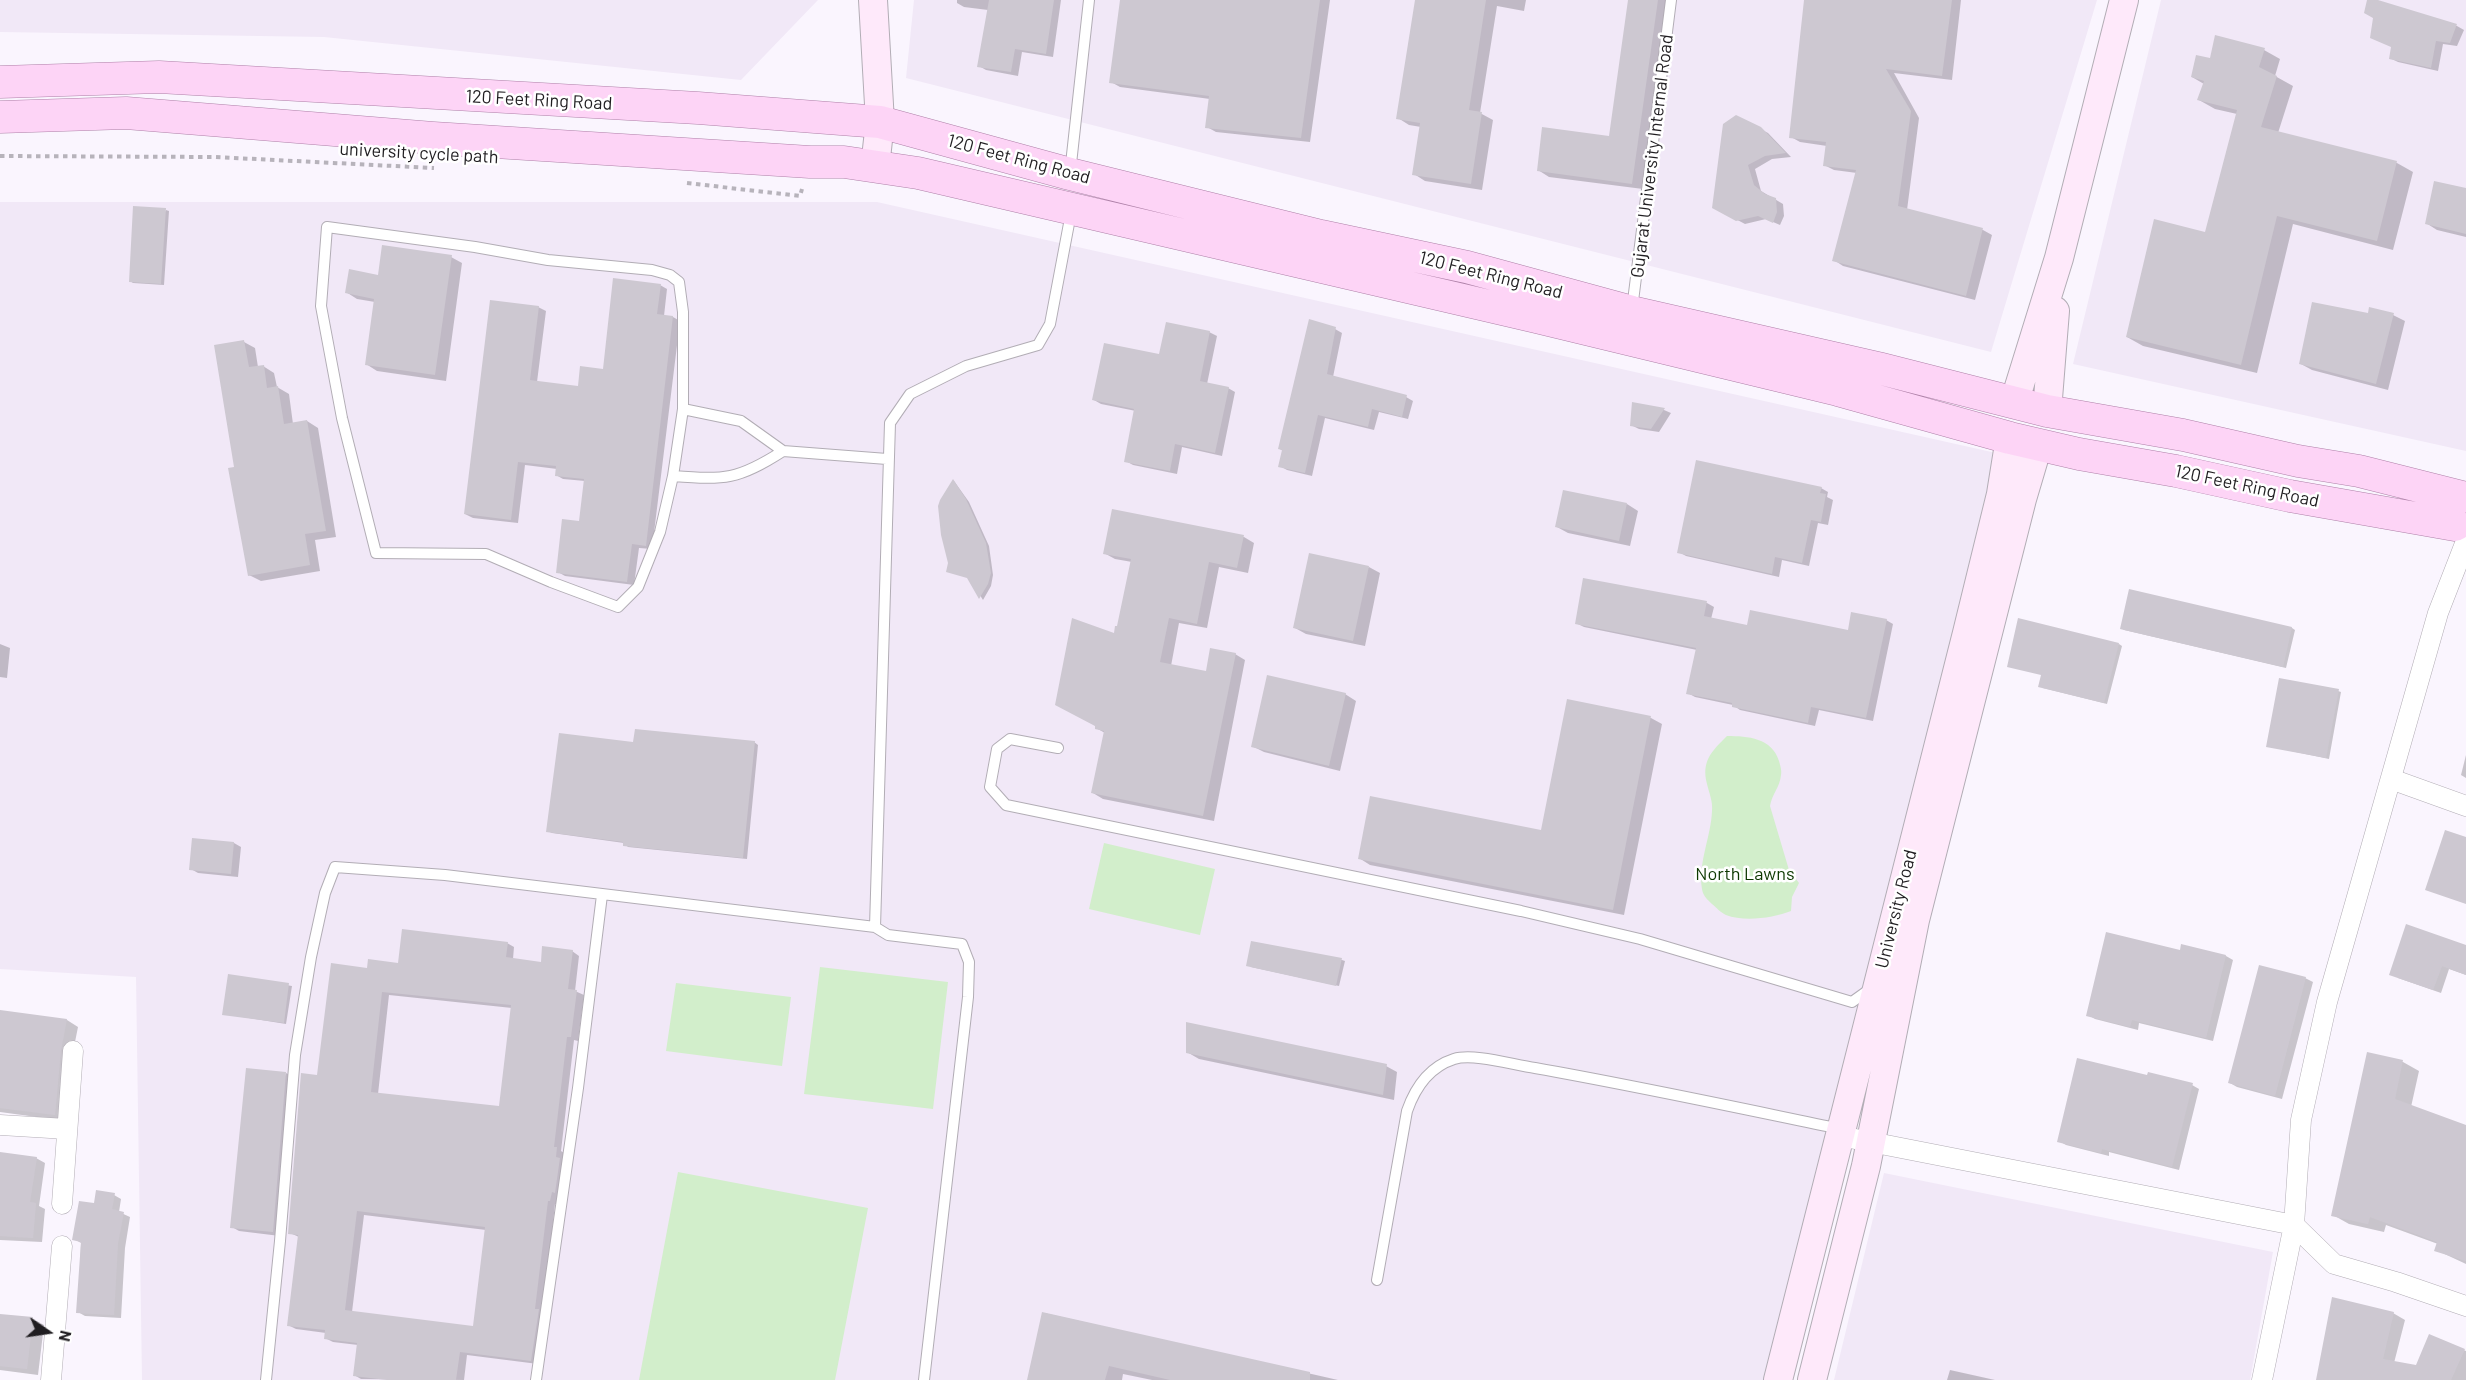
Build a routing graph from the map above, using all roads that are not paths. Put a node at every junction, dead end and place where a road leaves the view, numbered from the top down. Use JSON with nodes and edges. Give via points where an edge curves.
{"nodes":[{"id":1,"x":873,"y":0,"type":"edge"},
{"id":2,"x":1089,"y":0,"type":"edge"},
{"id":3,"x":1671,"y":0,"type":"edge"},
{"id":4,"x":2124,"y":0,"type":"edge"},
{"id":5,"x":0,"y":82,"type":"edge"},
{"id":6,"x":0,"y":117,"type":"edge"},
{"id":7,"x":880,"y":122,"type":"junction"},
{"id":8,"x":875,"y":167,"type":"junction"},
{"id":9,"x":1070,"y":174,"type":"junction"},
{"id":10,"x":1072,"y":208,"type":"junction"},
{"id":11,"x":2059,"y":258,"type":"junction"},
{"id":12,"x":1632,"y":312,"type":"junction"},
{"id":13,"x":2014,"y":403,"type":"junction"},
{"id":14,"x":683,"y":410,"type":"junction"},
{"id":15,"x":2047,"y":411,"type":"junction"},
{"id":16,"x":2024,"y":441,"type":"junction"},
{"id":17,"x":783,"y":451,"type":"junction"},
{"id":18,"x":887,"y":459,"type":"junction"},
{"id":19,"x":674,"y":476,"type":"junction"},
{"id":20,"x":2463,"y":518,"type":"edge"},
{"id":21,"x":1058,"y":748,"type":"dead end"},
{"id":22,"x":2391,"y":779,"type":"junction"},
{"id":23,"x":2466,"y":806,"type":"edge"},
{"id":24,"x":602,"y":894,"type":"junction"},
{"id":25,"x":875,"y":927,"type":"junction"},
{"id":26,"x":1875,"y":994,"type":"junction"},
{"id":27,"x":74,"y":1051,"type":"dead end"},
{"id":28,"x":0,"y":1125,"type":"edge"},
{"id":29,"x":67,"y":1129,"type":"junction"},
{"id":30,"x":1841,"y":1133,"type":"junction"},
{"id":31,"x":1871,"y":1143,"type":"junction"},
{"id":32,"x":62,"y":1204,"type":"dead end"},
{"id":33,"x":2294,"y":1225,"type":"junction"},
{"id":34,"x":62,"y":1246,"type":"dead end"},
{"id":35,"x":1377,"y":1280,"type":"dead end"},
{"id":36,"x":2466,"y":1306,"type":"edge"},
{"id":37,"x":51,"y":1380,"type":"edge"},
{"id":38,"x":266,"y":1380,"type":"edge"},
{"id":39,"x":536,"y":1380,"type":"edge"},
{"id":40,"x":924,"y":1380,"type":"edge"},
{"id":41,"x":1778,"y":1380,"type":"edge"},
{"id":42,"x":1812,"y":1380,"type":"edge"},
{"id":43,"x":2262,"y":1380,"type":"edge"}],
"edges":[{"from":1,"to":7,"type":"street"},
{"from":2,"to":9,"type":"lane"},
{"from":3,"to":12,"type":"lane","name":"Gujarat University Internal Road"},
{"from":4,"to":11,"type":"street"},
{"from":5,"to":7,"type":"main road","name":"120 Feet Ring Road","via":[[159,77]]},
{"from":6,"to":8,"type":"main road","name":"120 Feet Ring Road","via":[[126,113]]},
{"from":7,"to":8,"type":"street"},
{"from":7,"to":9,"type":"main road","name":"120 Feet Ring Road"},
{"from":8,"to":10,"type":"main road","name":"120 Feet Ring Road"},
{"from":9,"to":12,"type":"main road","name":"120 Feet Ring Road","via":[[1321,236],[1467,267]]},
{"from":10,"to":16,"type":"main road","name":"120 Feet Ring Road","via":[[1827,388]]},
{"from":10,"to":18,"type":"lane","via":[[1050,324],[1038,345],[966,366],[910,394],[890,423]]},
{"from":11,"to":13,"type":"street"},
{"from":11,"to":15,"type":"street"},
{"from":12,"to":13,"type":"main road","name":"120 Feet Ring Road"},
{"from":13,"to":15,"type":"main road","name":"120 Feet Ring Road"},
{"from":13,"to":16,"type":"main road"},
{"from":14,"to":17,"type":"lane","via":[[741,421]]},
{"from":14,"to":19,"type":"lane"},
{"from":14,"to":19,"type":"lane","via":[[682,312],[679,282],[670,275],[327,227],[321,306],[342,418],[376,552],[486,554],[618,607],[638,587],[660,532]]},
{"from":15,"to":16,"type":"main road"},
{"from":15,"to":20,"type":"main road","name":"120 Feet Ring Road","via":[[2359,471]]},
{"from":16,"to":20,"type":"main road","name":"120 Feet Ring Road","via":[[2290,496]]},
{"from":16,"to":26,"type":"street","name":"University Road","via":[[1998,505]]},
{"from":16,"to":31,"type":"street","name":"University Road","via":[[2022,499],[1916,920]]},
{"from":17,"to":18,"type":"lane"},
{"from":17,"to":19,"type":"lane","via":[[752,470],[721,479]]},
{"from":18,"to":25,"type":"lane"},
{"from":20,"to":22,"type":"street"},
{"from":21,"to":26,"type":"lane","via":[[1010,739],[997,749],[990,787],[1006,805],[1521,911],[1640,939],[1852,1002],[1866,992]]},
{"from":22,"to":23,"type":"street"},
{"from":22,"to":33,"type":"street","via":[[2327,1002],[2303,1110]]},
{"from":24,"to":25,"type":"lane"},
{"from":24,"to":38,"type":"lane","via":[[335,867],[311,957],[295,1055]]},
{"from":24,"to":39,"type":"lane","via":[[579,1088]]},
{"from":25,"to":40,"type":"lane","via":[[888,934],[962,944],[969,962],[951,1161]]},
{"from":26,"to":30,"type":"street","name":"University Road"},
{"from":27,"to":29,"type":"street"},
{"from":28,"to":29,"type":"street"},
{"from":29,"to":32,"type":"street"},
{"from":30,"to":31,"type":"street"},
{"from":30,"to":35,"type":"lane","via":[[1539,1069],[1456,1058],[1430,1073],[1413,1094]]},
{"from":30,"to":41,"type":"street","name":"University Road"},
{"from":31,"to":33,"type":"street"},
{"from":31,"to":42,"type":"street","name":"University Road"},
{"from":33,"to":36,"type":"street","via":[[2334,1264]]},
{"from":33,"to":43,"type":"street"},
{"from":34,"to":37,"type":"street"}]}
